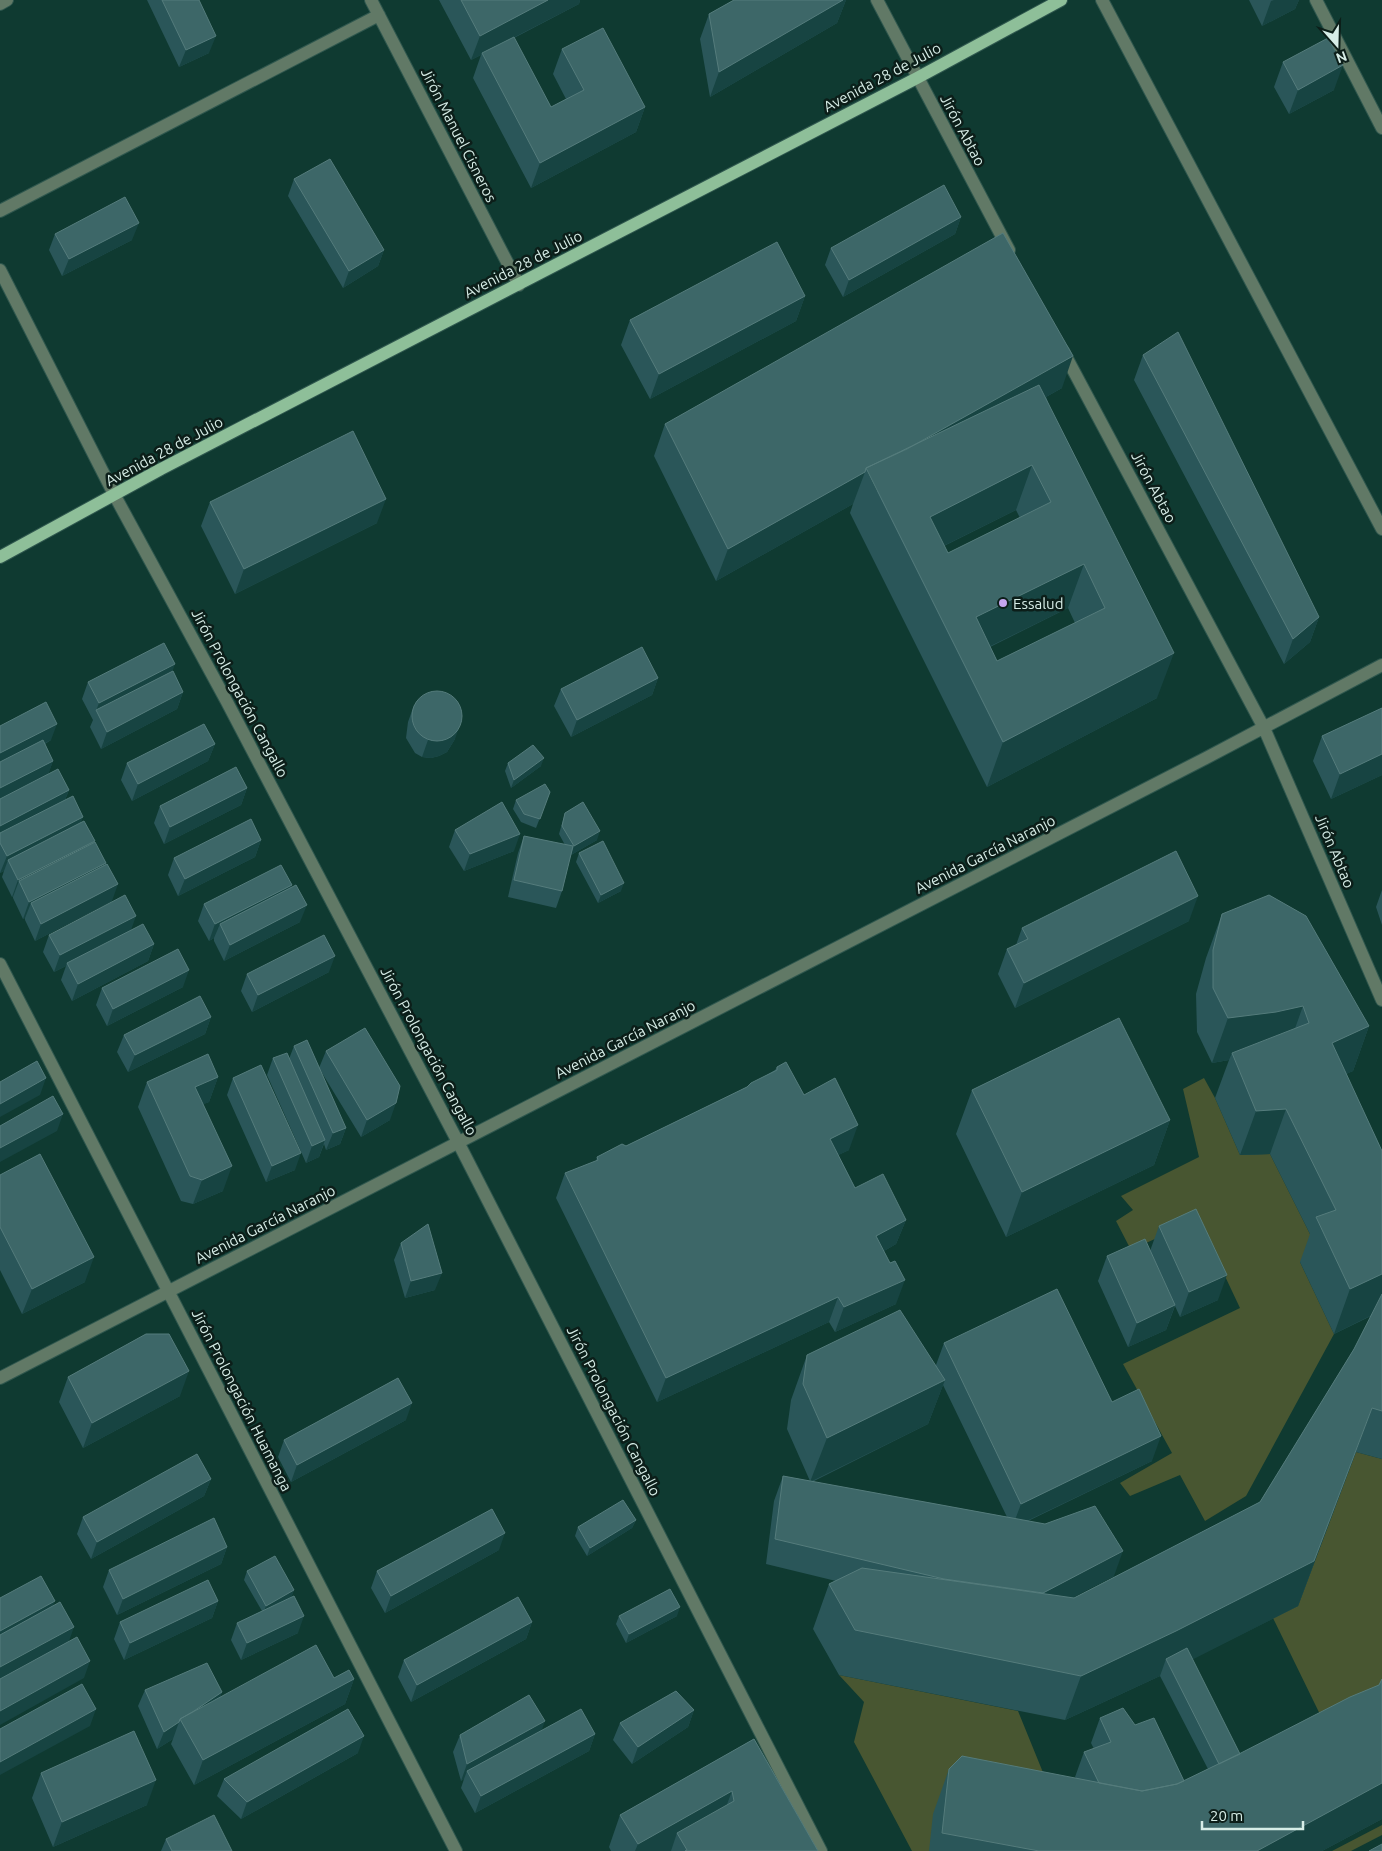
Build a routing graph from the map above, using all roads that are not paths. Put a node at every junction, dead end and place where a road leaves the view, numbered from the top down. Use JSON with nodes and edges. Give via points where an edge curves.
{"nodes":[{"id":1,"x":7,"y":0,"type":"edge"},
{"id":2,"x":371,"y":0,"type":"edge"},
{"id":3,"x":876,"y":0,"type":"edge"},
{"id":4,"x":1061,"y":0,"type":"edge"},
{"id":5,"x":1102,"y":0,"type":"edge"},
{"id":6,"x":1316,"y":0,"type":"edge"},
{"id":7,"x":0,"y":4,"type":"edge"},
{"id":8,"x":379,"y":15,"type":"junction"},
{"id":9,"x":917,"y":78,"type":"junction"},
{"id":10,"x":1382,"y":128,"type":"edge"},
{"id":11,"x":0,"y":211,"type":"edge"},
{"id":12,"x":1017,"y":265,"type":"edge"},
{"id":13,"x":0,"y":270,"type":"edge"},
{"id":14,"x":519,"y":285,"type":"junction"},
{"id":15,"x":1055,"y":336,"type":"edge"},
{"id":16,"x":115,"y":496,"type":"junction"},
{"id":17,"x":1382,"y":529,"type":"edge"},
{"id":18,"x":0,"y":557,"type":"edge"},
{"id":19,"x":1382,"y":665,"type":"edge"},
{"id":20,"x":1264,"y":728,"type":"junction"},
{"id":21,"x":0,"y":964,"type":"edge"},
{"id":22,"x":1382,"y":1000,"type":"edge"},
{"id":23,"x":458,"y":1142,"type":"junction"},
{"id":24,"x":168,"y":1292,"type":"junction"},
{"id":25,"x":0,"y":1378,"type":"edge"},
{"id":26,"x":456,"y":1851,"type":"edge"},
{"id":27,"x":821,"y":1851,"type":"edge"}],
"edges":[{"from":1,"to":7,"type":"street"},
{"from":2,"to":8,"type":"street","name":"Jirón Manuel Cisneros"},
{"from":3,"to":9,"type":"street","name":"Jirón Abtao"},
{"from":4,"to":9,"type":"main road","name":"Avenida 28 de Julio"},
{"from":5,"to":17,"type":"street"},
{"from":6,"to":10,"type":"street"},
{"from":8,"to":11,"type":"street"},
{"from":8,"to":14,"type":"street","name":"Jirón Manuel Cisneros"},
{"from":9,"to":12,"type":"street","name":"Jirón Abtao"},
{"from":9,"to":14,"type":"main road","name":"Avenida 28 de Julio"},
{"from":13,"to":16,"type":"street","name":"Jirón Prolongación Cangallo"},
{"from":14,"to":16,"type":"main road","name":"Avenida 28 de Julio"},
{"from":15,"to":20,"type":"street","name":"Jirón Abtao"},
{"from":16,"to":18,"type":"main road","name":"Avenida 28 de Julio"},
{"from":16,"to":23,"type":"street","name":"Jirón Prolongación Cangallo","via":[[232,711]]},
{"from":19,"to":20,"type":"street","name":"Avenida García Naranjo"},
{"from":20,"to":22,"type":"street","name":"Jirón Abtao"},
{"from":20,"to":23,"type":"street","name":"Avenida García Naranjo"},
{"from":21,"to":24,"type":"street","name":"Jirón Prolongación Huamanga"},
{"from":23,"to":24,"type":"street","name":"Avenida García Naranjo"},
{"from":23,"to":27,"type":"street","name":"Jirón Prolongación Cangallo"},
{"from":24,"to":25,"type":"street","name":"Avenida García Naranjo"},
{"from":24,"to":26,"type":"street","name":"Jirón Prolongación Huamanga"}]}
